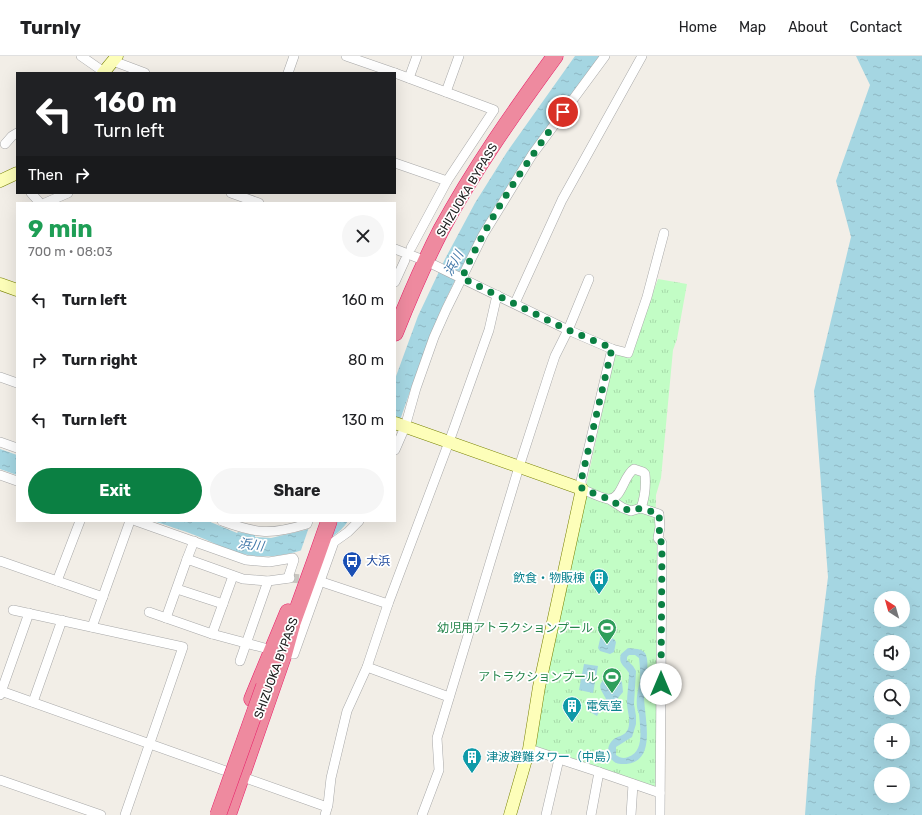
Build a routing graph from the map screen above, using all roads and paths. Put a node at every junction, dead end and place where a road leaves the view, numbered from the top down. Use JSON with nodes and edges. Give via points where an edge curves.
{"nodes":[{"id":1,"x":81,"y":56,"type":"edge"},
{"id":2,"x":294,"y":56,"type":"edge"},
{"id":3,"x":346,"y":56,"type":"edge"},
{"id":4,"x":375,"y":56,"type":"edge"},
{"id":5,"x":417,"y":56,"type":"edge"},
{"id":6,"x":459,"y":56,"type":"edge"},
{"id":7,"x":547,"y":56,"type":"edge"},
{"id":8,"x":555,"y":56,"type":"edge"},
{"id":9,"x":605,"y":56,"type":"edge"},
{"id":10,"x":642,"y":56,"type":"edge"},
{"id":11,"x":372,"y":65,"type":"junction"},
{"id":12,"x":109,"y":68,"type":"edge"},
{"id":13,"x":138,"y":72,"type":"edge"},
{"id":14,"x":288,"y":72,"type":"edge"},
{"id":15,"x":392,"y":72,"type":"edge"},
{"id":16,"x":396,"y":73,"type":"edge"},
{"id":17,"x":409,"y":78,"type":"junction"},
{"id":18,"x":446,"y":92,"type":"junction"},
{"id":19,"x":16,"y":134,"type":"edge"},
{"id":20,"x":5,"y":144,"type":"dead end"},
{"id":21,"x":396,"y":163,"type":"edge"},
{"id":22,"x":16,"y":175,"type":"edge"},
{"id":23,"x":0,"y":181,"type":"edge"},
{"id":24,"x":447,"y":181,"type":"junction"},
{"id":25,"x":32,"y":194,"type":"edge"},
{"id":26,"x":66,"y":194,"type":"edge"},
{"id":27,"x":234,"y":194,"type":"edge"},
{"id":28,"x":245,"y":198,"type":"edge"},
{"id":29,"x":39,"y":202,"type":"edge"},
{"id":30,"x":47,"y":202,"type":"edge"},
{"id":31,"x":256,"y":202,"type":"edge"},
{"id":32,"x":664,"y":233,"type":"dead end"},
{"id":33,"x":414,"y":256,"type":"edge"},
{"id":34,"x":462,"y":278,"type":"junction"},
{"id":35,"x":588,"y":279,"type":"dead end"},
{"id":36,"x":396,"y":281,"type":"edge"},
{"id":37,"x":0,"y":284,"type":"edge"},
{"id":38,"x":16,"y":290,"type":"edge"},
{"id":39,"x":497,"y":294,"type":"junction"},
{"id":40,"x":515,"y":303,"type":"junction"},
{"id":41,"x":396,"y":305,"type":"edge"},
{"id":42,"x":568,"y":330,"type":"junction"},
{"id":43,"x":396,"y":331,"type":"edge"},
{"id":44,"x":612,"y":348,"type":"junction"},
{"id":45,"x":0,"y":376,"type":"edge"},
{"id":46,"x":16,"y":382,"type":"edge"},
{"id":47,"x":401,"y":425,"type":"edge"},
{"id":48,"x":0,"y":442,"type":"edge"},
{"id":49,"x":449,"y":442,"type":"junction"},
{"id":50,"x":396,"y":446,"type":"edge"},
{"id":51,"x":16,"y":448,"type":"edge"},
{"id":52,"x":519,"y":467,"type":"junction"},
{"id":53,"x":0,"y":475,"type":"edge"},
{"id":54,"x":16,"y":481,"type":"edge"},
{"id":55,"x":582,"y":489,"type":"junction"},
{"id":56,"x":609,"y":499,"type":"junction"},
{"id":57,"x":641,"y":508,"type":"junction"},
{"id":58,"x":80,"y":522,"type":"edge"},
{"id":59,"x":130,"y":522,"type":"edge"},
{"id":60,"x":139,"y":522,"type":"edge"},
{"id":61,"x":225,"y":522,"type":"edge"},
{"id":62,"x":308,"y":522,"type":"edge"},
{"id":63,"x":319,"y":522,"type":"edge"},
{"id":64,"x":328,"y":522,"type":"edge"},
{"id":65,"x":358,"y":522,"type":"edge"},
{"id":66,"x":194,"y":541,"type":"junction"},
{"id":67,"x":313,"y":552,"type":"junction"},
{"id":68,"x":187,"y":559,"type":"junction"},
{"id":69,"x":0,"y":561,"type":"edge"},
{"id":70,"x":233,"y":576,"type":"junction"},
{"id":71,"x":57,"y":581,"type":"junction"},
{"id":72,"x":268,"y":581,"type":"junction"},
{"id":73,"x":319,"y":581,"type":"junction"},
{"id":74,"x":177,"y":589,"type":"junction"},
{"id":75,"x":103,"y":597,"type":"junction"},
{"id":76,"x":222,"y":604,"type":"junction"},
{"id":77,"x":388,"y":604,"type":"junction"},
{"id":78,"x":13,"y":610,"type":"dead end"},
{"id":79,"x":149,"y":612,"type":"dead end"},
{"id":80,"x":29,"y":614,"type":"junction"},
{"id":81,"x":291,"y":614,"type":"junction"},
{"id":82,"x":166,"y":618,"type":"junction"},
{"id":83,"x":62,"y":620,"type":"junction"},
{"id":84,"x":92,"y":627,"type":"junction"},
{"id":85,"x":212,"y":634,"type":"junction"},
{"id":86,"x":246,"y":643,"type":"junction"},
{"id":87,"x":278,"y":652,"type":"junction"},
{"id":88,"x":240,"y":661,"type":"dead end"},
{"id":89,"x":367,"y":667,"type":"junction"},
{"id":90,"x":266,"y":687,"type":"junction"},
{"id":91,"x":1,"y":693,"type":"edge"},
{"id":92,"x":450,"y":697,"type":"junction"},
{"id":93,"x":33,"y":702,"type":"junction"},
{"id":94,"x":149,"y":743,"type":"junction"},
{"id":95,"x":529,"y":750,"type":"junction"},
{"id":96,"x":558,"y":759,"type":"junction"},
{"id":97,"x":226,"y":770,"type":"junction"},
{"id":98,"x":599,"y":772,"type":"junction"},
{"id":99,"x":241,"y":776,"type":"junction"},
{"id":100,"x":0,"y":780,"type":"edge"},
{"id":101,"x":633,"y":784,"type":"junction"},
{"id":102,"x":660,"y":793,"type":"junction"},
{"id":103,"x":326,"y":811,"type":"edge"},
{"id":104,"x":101,"y":815,"type":"edge"},
{"id":105,"x":125,"y":815,"type":"edge"},
{"id":106,"x":211,"y":815,"type":"edge"},
{"id":107,"x":218,"y":815,"type":"edge"},
{"id":108,"x":224,"y":815,"type":"edge"},
{"id":109,"x":228,"y":815,"type":"edge"},
{"id":110,"x":422,"y":815,"type":"edge"},
{"id":111,"x":510,"y":815,"type":"edge"},
{"id":112,"x":546,"y":815,"type":"edge"},
{"id":113,"x":591,"y":815,"type":"edge"},
{"id":114,"x":631,"y":815,"type":"edge"},
{"id":115,"x":660,"y":815,"type":"edge"}],
"edges":[{"from":1,"to":12,"type":"street"},
{"from":2,"to":14,"type":"street"},
{"from":3,"to":11,"type":"street"},
{"from":4,"to":11,"type":"street"},
{"from":5,"to":17,"type":"street"},
{"from":6,"to":18,"type":"street"},
{"from":7,"to":33,"type":"highway","name":"SHIZUOKA BYPASS","via":[[468,170]]},
{"from":8,"to":33,"type":"highway","name":"SHIZUOKA BYPASS","via":[[478,168],[442,230]]},
{"from":9,"to":34,"type":"street","via":[[532,155],[483,235]]},
{"from":10,"to":40,"type":"street","via":[[562,200]]},
{"from":11,"to":15,"type":"street"},
{"from":12,"to":13,"type":"street"},
{"from":16,"to":17,"type":"street"},
{"from":17,"to":18,"type":"street"},
{"from":18,"to":24,"type":"street","via":[[494,110]]},
{"from":19,"to":20,"type":"street"},
{"from":21,"to":24,"type":"street"},
{"from":22,"to":23,"type":"street"},
{"from":24,"to":33,"type":"street","via":[[419,231]]},
{"from":25,"to":29,"type":"street"},
{"from":26,"to":30,"type":"street"},
{"from":27,"to":28,"type":"street"},
{"from":28,"to":31,"type":"street"},
{"from":32,"to":44,"type":"street","via":[[647,298],[628,353]]},
{"from":33,"to":34,"type":"street"},
{"from":33,"to":36,"type":"street"},
{"from":33,"to":41,"type":"highway","name":"SHIZUOKA BYPASS"},
{"from":33,"to":43,"type":"highway","name":"SHIZUOKA BYPASS","via":[[413,289]]},
{"from":34,"to":39,"type":"street"},
{"from":34,"to":47,"type":"street","via":[[434,337]]},
{"from":35,"to":42,"type":"street"},
{"from":37,"to":38,"type":"street"},
{"from":39,"to":40,"type":"street"},
{"from":39,"to":49,"type":"street","via":[[489,330]]},
{"from":40,"to":42,"type":"street"},
{"from":42,"to":44,"type":"street"},
{"from":42,"to":52,"type":"street","via":[[555,356]]},
{"from":44,"to":55,"type":"street","via":[[581,481]]},
{"from":45,"to":46,"type":"street"},
{"from":47,"to":49,"type":"street"},
{"from":47,"to":50,"type":"street"},
{"from":48,"to":51,"type":"street"},
{"from":49,"to":52,"type":"street"},
{"from":49,"to":77,"type":"street"},
{"from":52,"to":55,"type":"street"},
{"from":52,"to":92,"type":"street"},
{"from":53,"to":54,"type":"street"},
{"from":55,"to":56,"type":"street"},
{"from":55,"to":95,"type":"street","via":[[539,687]]},
{"from":56,"to":57,"type":"street","via":[[631,511]]},
{"from":56,"to":57,"type":"street","via":[[618,495],[627,475],[634,469],[645,474]]},
{"from":57,"to":102,"type":"street","via":[[659,514],[658,538],[662,543]]},
{"from":58,"to":71,"type":"street"},
{"from":59,"to":75,"type":"street"},
{"from":60,"to":66,"type":"street"},
{"from":61,"to":62,"type":"street","via":[[249,530],[273,532]]},
{"from":63,"to":67,"type":"highway","name":"SHIZUOKA BYPASS"},
{"from":64,"to":67,"type":"highway","name":"SHIZUOKA BYPASS"},
{"from":65,"to":73,"type":"street","via":[[334,542]]},
{"from":66,"to":68,"type":"street"},
{"from":66,"to":72,"type":"street","via":[[246,560],[269,562],[293,558],[289,578]]},
{"from":67,"to":81,"type":"highway","name":"SHIZUOKA BYPASS"},
{"from":68,"to":70,"type":"street"},
{"from":68,"to":74,"type":"street"},
{"from":69,"to":71,"type":"street"},
{"from":70,"to":72,"type":"street"},
{"from":70,"to":76,"type":"street"},
{"from":71,"to":75,"type":"street"},
{"from":72,"to":86,"type":"street"},
{"from":73,"to":77,"type":"street"},
{"from":73,"to":87,"type":"street","via":[[294,654]]},
{"from":74,"to":76,"type":"street"},
{"from":74,"to":82,"type":"street"},
{"from":75,"to":84,"type":"street"},
{"from":76,"to":85,"type":"street"},
{"from":77,"to":89,"type":"street"},
{"from":78,"to":80,"type":"street"},
{"from":79,"to":82,"type":"street"},
{"from":80,"to":83,"type":"street"},
{"from":80,"to":91,"type":"street"},
{"from":81,"to":87,"type":"highway"},
{"from":81,"to":90,"type":"highway","name":"SHIZUOKA BYPASS"},
{"from":82,"to":85,"type":"street"},
{"from":83,"to":84,"type":"street"},
{"from":83,"to":93,"type":"street"},
{"from":84,"to":94,"type":"street","via":[[183,647]]},
{"from":85,"to":86,"type":"street"},
{"from":86,"to":87,"type":"street"},
{"from":86,"to":88,"type":"street"},
{"from":87,"to":97,"type":"highway","via":[[250,704]]},
{"from":87,"to":99,"type":"highway"},
{"from":89,"to":92,"type":"street"},
{"from":89,"to":103,"type":"street","via":[[347,711]]},
{"from":90,"to":107,"type":"highway","name":"SHIZUOKA BYPASS","bridge":true},
{"from":90,"to":108,"type":"highway","name":"SHIZUOKA BYPASS"},
{"from":91,"to":93,"type":"street"},
{"from":92,"to":110,"type":"street","via":[[437,738],[439,770]]},
{"from":93,"to":94,"type":"street"},
{"from":94,"to":97,"type":"street"},
{"from":94,"to":105,"type":"street"},
{"from":95,"to":96,"type":"street"},
{"from":95,"to":111,"type":"street"},
{"from":96,"to":98,"type":"street"},
{"from":96,"to":112,"type":"street"},
{"from":97,"to":99,"type":"street"},
{"from":97,"to":106,"type":"highway"},
{"from":98,"to":101,"type":"street"},
{"from":98,"to":113,"type":"street"},
{"from":99,"to":103,"type":"street"},
{"from":99,"to":109,"type":"highway"},
{"from":100,"to":104,"type":"street"},
{"from":101,"to":102,"type":"street"},
{"from":101,"to":114,"type":"street"},
{"from":102,"to":115,"type":"street"}]}
